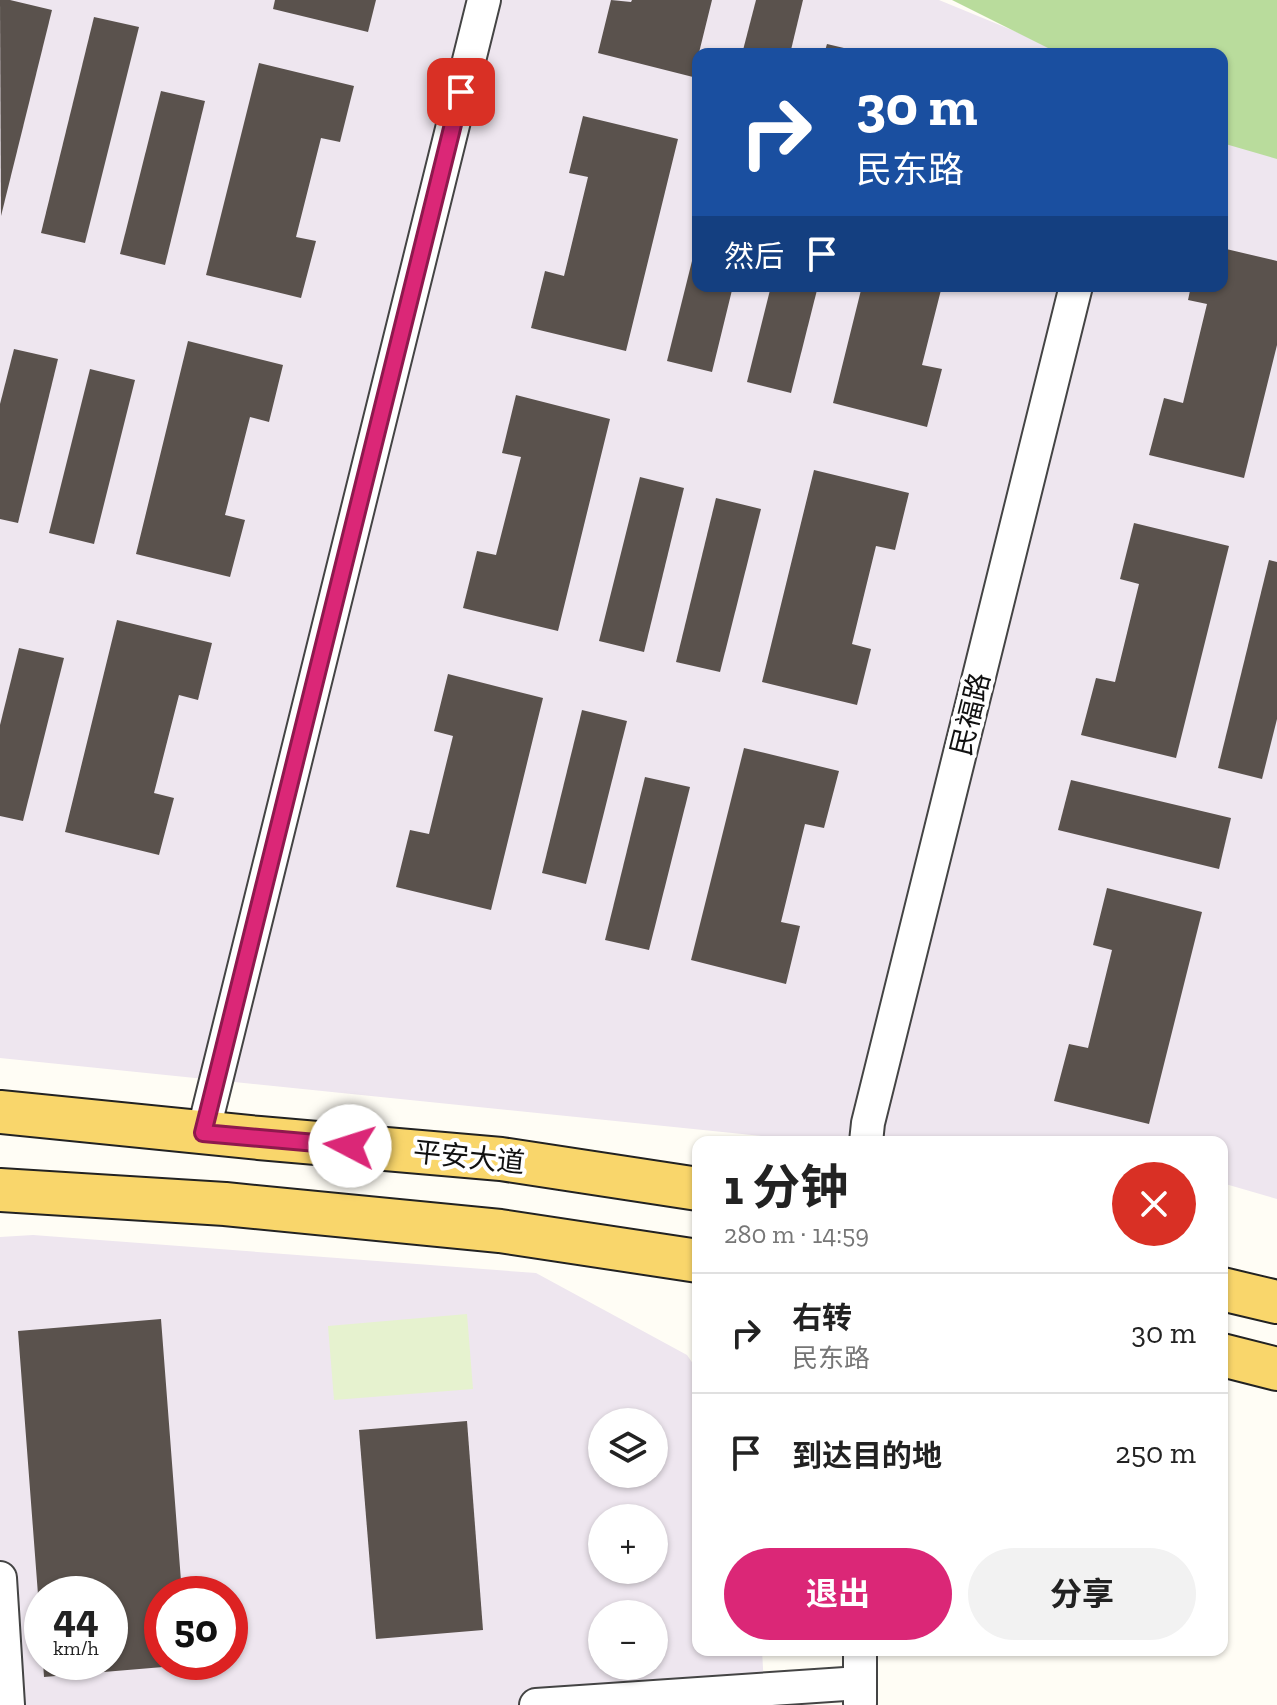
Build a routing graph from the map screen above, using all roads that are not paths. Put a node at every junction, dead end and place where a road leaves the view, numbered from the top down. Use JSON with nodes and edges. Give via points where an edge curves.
{"nodes":[{"id":1,"x":484,"y":0,"type":"edge"},
{"id":2,"x":1075,"y":292,"type":"edge"},
{"id":3,"x":0,"y":1112,"type":"edge"},
{"id":4,"x":203,"y":1133,"type":"junction"},
{"id":5,"x":867,"y":1136,"type":"edge"},
{"id":6,"x":692,"y":1188,"type":"edge"},
{"id":7,"x":0,"y":1190,"type":"edge"},
{"id":8,"x":692,"y":1260,"type":"edge"},
{"id":9,"x":1228,"y":1290,"type":"edge"},
{"id":10,"x":1277,"y":1302,"type":"edge"},
{"id":11,"x":1228,"y":1357,"type":"edge"},
{"id":12,"x":1277,"y":1369,"type":"edge"},
{"id":13,"x":0,"y":1578,"type":"edge"},
{"id":14,"x":860,"y":1656,"type":"edge"},
{"id":15,"x":860,"y":1694,"type":"edge"},
{"id":16,"x":693,"y":1700,"type":"edge"},
{"id":17,"x":8,"y":1705,"type":"edge"},
{"id":18,"x":536,"y":1705,"type":"edge"}],
"edges":[{"from":1,"to":4,"type":"street"},
{"from":2,"to":5,"type":"street","name":"民福路"},
{"from":3,"to":4,"type":"main road","name":"平安大道"},
{"from":4,"to":6,"type":"main road","name":"平安大道","via":[[501,1159]]},
{"from":7,"to":8,"type":"main road","via":[[225,1204],[485,1230]]},
{"from":9,"to":10,"type":"main road"},
{"from":11,"to":12,"type":"main road"},
{"from":13,"to":17,"type":"street"},
{"from":14,"to":15,"type":"street"},
{"from":15,"to":16,"type":"street"},
{"from":16,"to":18,"type":"street"}]}
